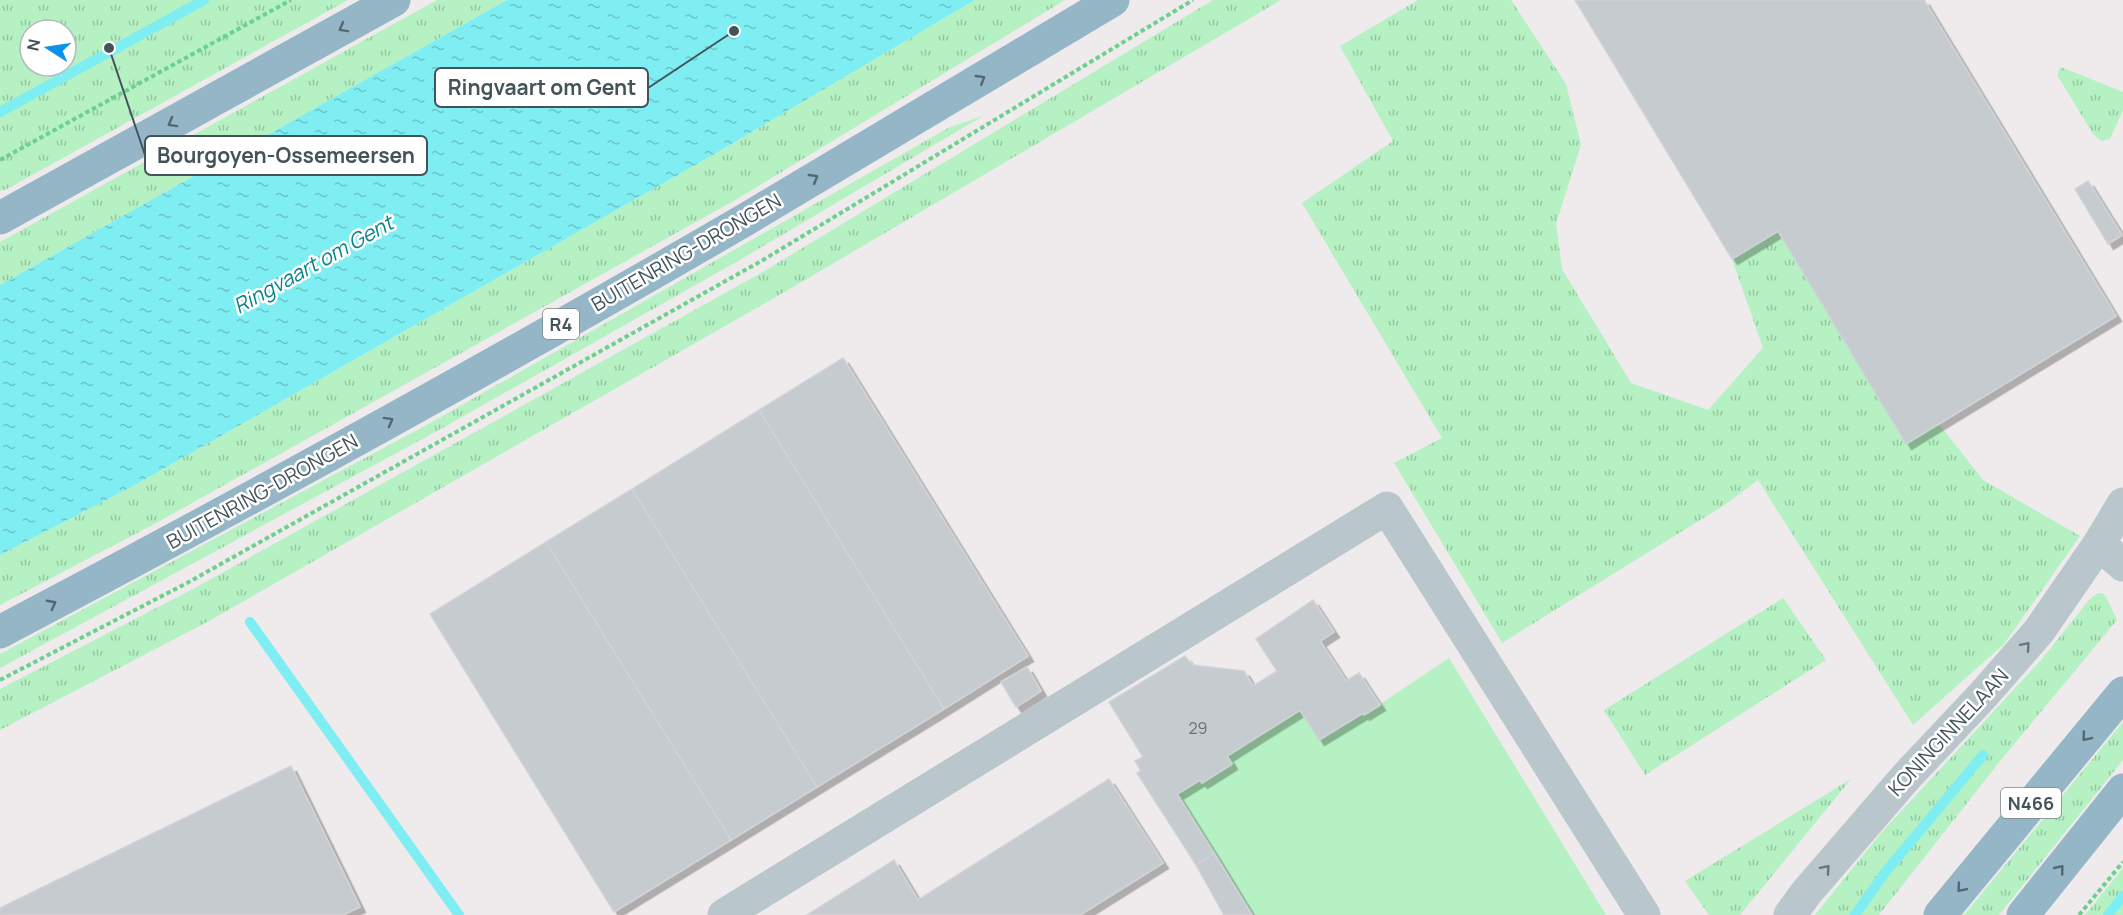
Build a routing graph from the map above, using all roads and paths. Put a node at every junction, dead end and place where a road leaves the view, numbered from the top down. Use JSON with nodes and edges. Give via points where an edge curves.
{"nodes":[{"id":1,"x":291,"y":0,"type":"edge"},
{"id":2,"x":394,"y":0,"type":"edge"},
{"id":3,"x":1113,"y":0,"type":"edge"},
{"id":4,"x":1193,"y":0,"type":"edge"},
{"id":5,"x":0,"y":160,"type":"edge"},
{"id":6,"x":0,"y":218,"type":"edge"},
{"id":7,"x":2123,"y":504,"type":"edge"},
{"id":8,"x":2099,"y":544,"type":"junction"},
{"id":9,"x":2123,"y":565,"type":"edge"},
{"id":10,"x":0,"y":632,"type":"edge"},
{"id":11,"x":0,"y":680,"type":"edge"},
{"id":12,"x":2123,"y":693,"type":"edge"},
{"id":13,"x":2122,"y":792,"type":"edge"},
{"id":14,"x":2123,"y":862,"type":"edge"},
{"id":15,"x":724,"y":915,"type":"edge"},
{"id":16,"x":1644,"y":915,"type":"edge"},
{"id":17,"x":1790,"y":915,"type":"edge"},
{"id":18,"x":1940,"y":915,"type":"edge"},
{"id":19,"x":2023,"y":915,"type":"edge"},
{"id":20,"x":2079,"y":915,"type":"edge"}],
"edges":[{"from":1,"to":5,"type":"path"},
{"from":2,"to":6,"type":"highway","one_way":true},
{"from":10,"to":3,"type":"highway","name":"BUITENRING-DRONGEN","number":"R4","one_way":true,"via":[[513,352],[743,221]]},
{"from":4,"to":11,"type":"path","number":"R4","via":[[763,260],[187,583]]},
{"from":7,"to":8,"type":"street","name":"KONINGINNELAAN"},
{"from":8,"to":9,"type":"street"},
{"from":17,"to":8,"type":"street","name":"KONINGINNELAAN","one_way":true,"via":[[1906,777],[2039,632]]},
{"from":12,"to":18,"type":"highway","number":"N466","one_way":true},
{"from":19,"to":13,"type":"highway","one_way":true},
{"from":14,"to":20,"type":"path"},
{"from":15,"to":16,"type":"street","via":[[1387,508]]}]}
